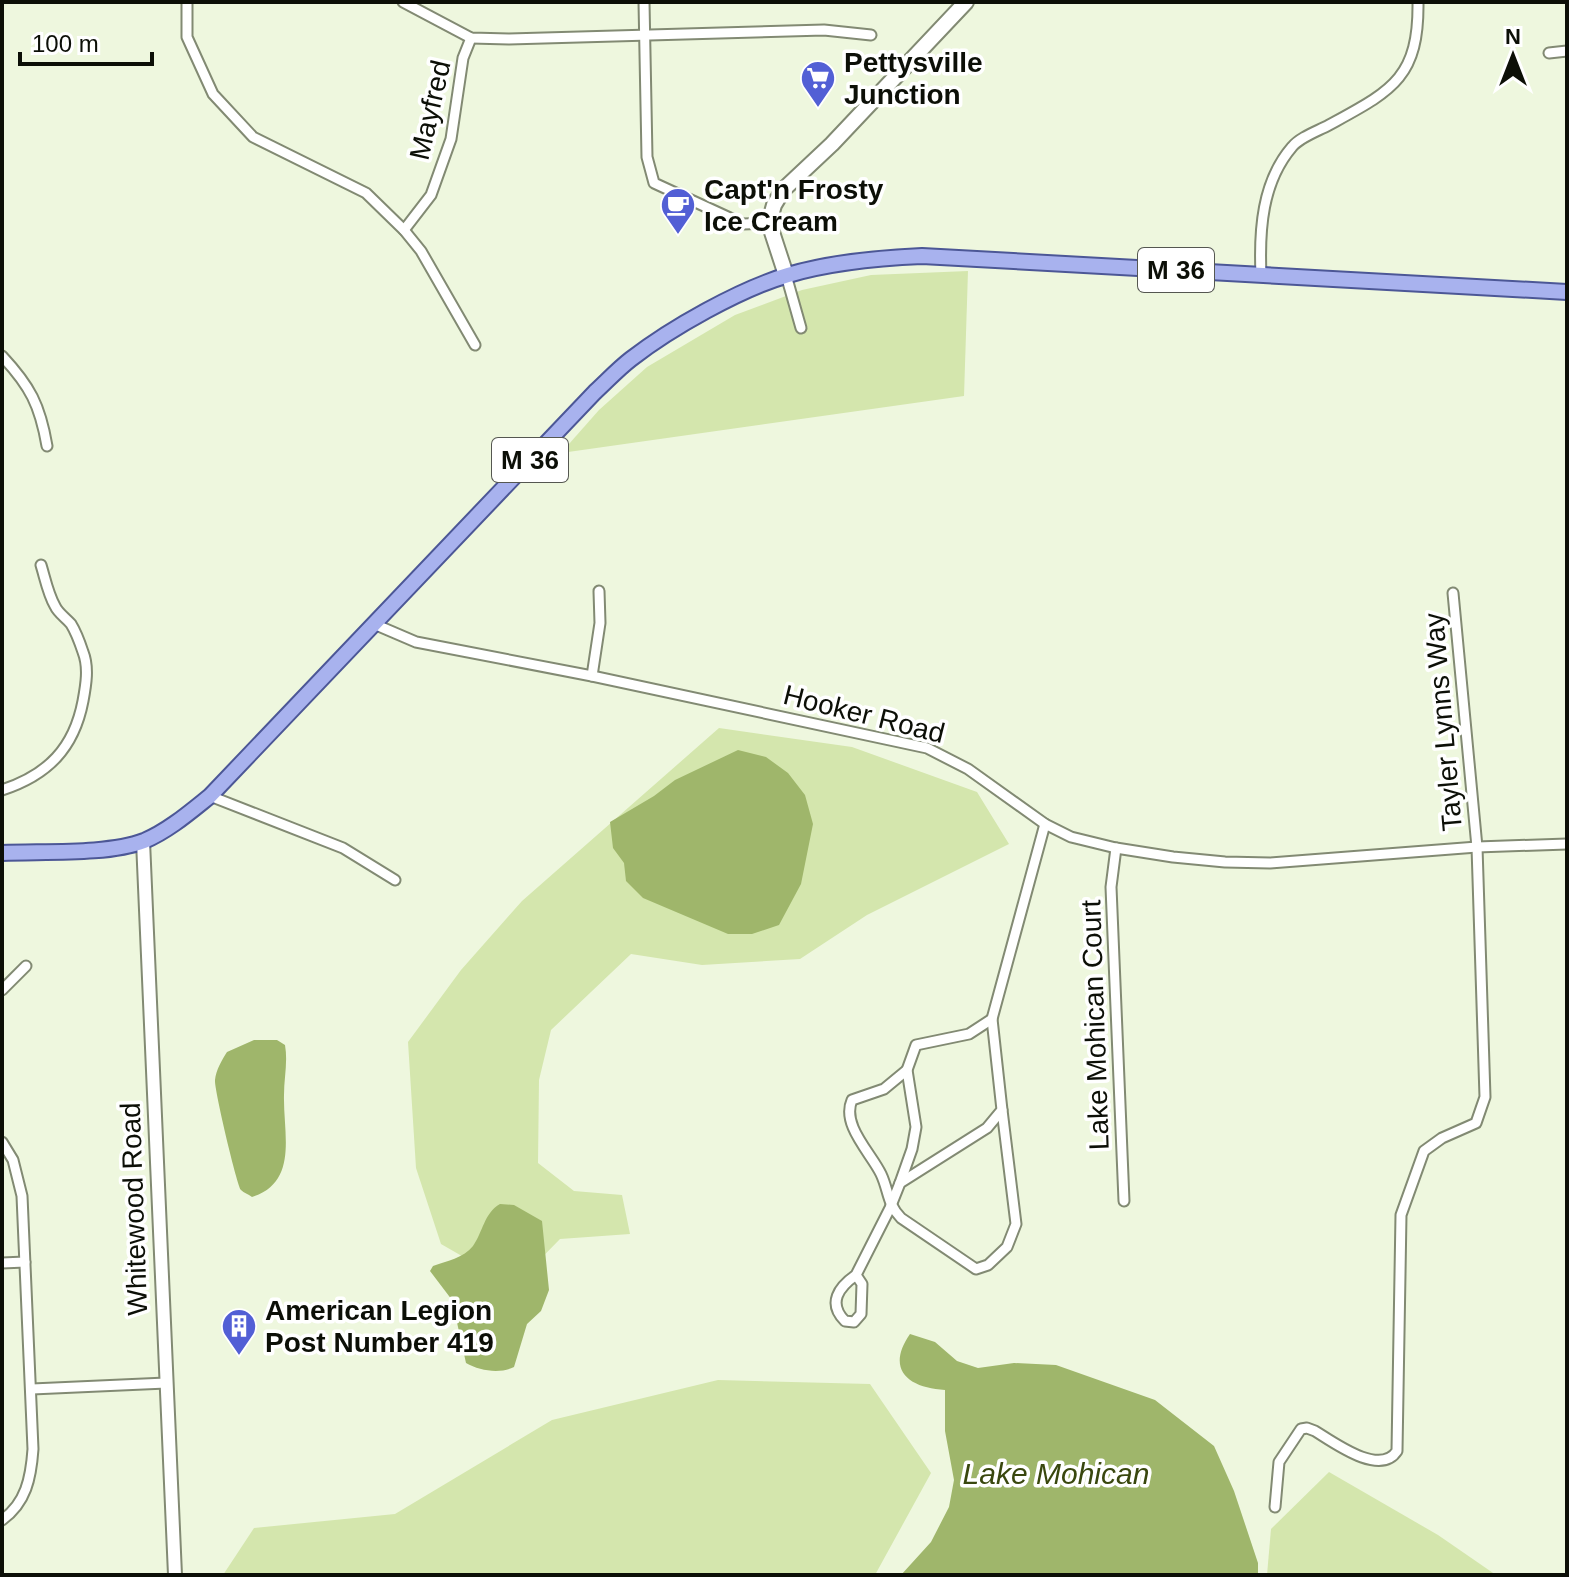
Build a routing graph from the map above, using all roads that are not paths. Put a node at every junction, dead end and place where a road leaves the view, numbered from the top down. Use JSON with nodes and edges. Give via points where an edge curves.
{"nodes":[{"id":1,"x":187,"y":2,"type":"edge"},
{"id":2,"x":403,"y":2,"type":"edge"},
{"id":3,"x":644,"y":2,"type":"edge"},
{"id":4,"x":966,"y":2,"type":"edge"},
{"id":5,"x":1418,"y":2,"type":"edge"},
{"id":6,"x":644,"y":35,"type":"junction"},
{"id":7,"x":871,"y":35,"type":"dead end"},
{"id":8,"x":471,"y":38,"type":"junction"},
{"id":9,"x":1567,"y":51,"type":"edge"},
{"id":10,"x":1549,"y":53,"type":"dead end"},
{"id":11,"x":769,"y":223,"type":"junction"},
{"id":12,"x":404,"y":230,"type":"junction"},
{"id":13,"x":786,"y":275,"type":"junction"},
{"id":14,"x":1261,"y":275,"type":"junction"},
{"id":15,"x":1567,"y":292,"type":"edge"},
{"id":16,"x":801,"y":328,"type":"dead end"},
{"id":17,"x":475,"y":345,"type":"dead end"},
{"id":18,"x":2,"y":356,"type":"edge"},
{"id":19,"x":47,"y":446,"type":"dead end"},
{"id":20,"x":41,"y":565,"type":"dead end"},
{"id":21,"x":599,"y":591,"type":"dead end"},
{"id":22,"x":1453,"y":593,"type":"dead end"},
{"id":23,"x":374,"y":624,"type":"junction"},
{"id":24,"x":592,"y":676,"type":"junction"},
{"id":25,"x":2,"y":790,"type":"edge"},
{"id":26,"x":210,"y":796,"type":"junction"},
{"id":27,"x":1045,"y":824,"type":"junction"},
{"id":28,"x":143,"y":841,"type":"junction"},
{"id":29,"x":1567,"y":844,"type":"edge"},
{"id":30,"x":1477,"y":847,"type":"junction"},
{"id":31,"x":1116,"y":848,"type":"junction"},
{"id":32,"x":2,"y":853,"type":"edge"},
{"id":33,"x":395,"y":880,"type":"dead end"},
{"id":34,"x":26,"y":966,"type":"dead end"},
{"id":35,"x":2,"y":990,"type":"edge"},
{"id":36,"x":992,"y":1019,"type":"junction"},
{"id":37,"x":907,"y":1070,"type":"junction"},
{"id":38,"x":1002,"y":1110,"type":"junction"},
{"id":39,"x":2,"y":1142,"type":"edge"},
{"id":40,"x":900,"y":1183,"type":"junction"},
{"id":41,"x":1124,"y":1201,"type":"dead end"},
{"id":42,"x":890,"y":1208,"type":"junction"},
{"id":43,"x":25,"y":1262,"type":"junction"},
{"id":44,"x":2,"y":1263,"type":"edge"},
{"id":45,"x":856,"y":1275,"type":"junction"},
{"id":46,"x":166,"y":1383,"type":"junction"},
{"id":47,"x":32,"y":1389,"type":"junction"},
{"id":48,"x":1275,"y":1507,"type":"dead end"},
{"id":49,"x":2,"y":1520,"type":"edge"},
{"id":50,"x":175,"y":1575,"type":"edge"}],
"edges":[{"from":1,"to":12,"type":"street","via":[[187,37],[213,94],[253,137],[366,193]]},
{"from":2,"to":8,"type":"street"},
{"from":3,"to":6,"type":"street"},
{"from":4,"to":11,"type":"main road","via":[[783,190]]},
{"from":5,"to":14,"type":"street","via":[[1419,35],[1405,72],[1385,93],[1294,144],[1274,174],[1262,212]]},
{"from":6,"to":7,"type":"street","via":[[824,30]]},
{"from":6,"to":8,"type":"street"},
{"from":6,"to":11,"type":"street","via":[[647,157],[654,183],[743,224]]},
{"from":8,"to":12,"type":"street","name":"Mayfred","via":[[451,139],[431,195]]},
{"from":9,"to":10,"type":"street"},
{"from":11,"to":13,"type":"main road"},
{"from":12,"to":17,"type":"street"},
{"from":13,"to":14,"type":"main road","number":"M 36","via":[[834,264],[922,256]]},
{"from":13,"to":16,"type":"street"},
{"from":13,"to":23,"type":"main road","number":"M 36","via":[[733,298],[631,359]]},
{"from":14,"to":15,"type":"main road","number":"M 36"},
{"from":18,"to":19,"type":"street","via":[[28,385]]},
{"from":20,"to":25,"type":"street","via":[[55,606],[72,626],[85,655],[86,688],[79,722],[60,755],[36,775]]},
{"from":21,"to":24,"type":"street"},
{"from":22,"to":30,"type":"street","name":"Tayler Lynns Way"},
{"from":23,"to":24,"type":"street","name":"Hooker Road","via":[[416,642]]},
{"from":23,"to":26,"type":"main road","number":"M 36"},
{"from":24,"to":27,"type":"street","name":"Hooker Road","via":[[927,748],[968,769]]},
{"from":26,"to":28,"type":"main road","number":"M 36"},
{"from":26,"to":33,"type":"street","via":[[343,848]]},
{"from":27,"to":31,"type":"street","name":"Hooker Road"},
{"from":27,"to":36,"type":"street"},
{"from":28,"to":32,"type":"main road","number":"M 36","via":[[108,848]]},
{"from":28,"to":46,"type":"street","name":"Whitewood Road"},
{"from":29,"to":30,"type":"street","name":"Hooker Road"},
{"from":30,"to":31,"type":"street","name":"Hooker Road","via":[[1270,863]]},
{"from":30,"to":48,"type":"street","name":"Tayler Lynns Way","via":[[1485,1097],[1476,1123],[1424,1151],[1401,1215],[1397,1451],[1384,1460],[1362,1458],[1315,1431],[1301,1429],[1279,1462]]},
{"from":31,"to":41,"type":"street","name":"Lake Mohican Court","via":[[1111,887]]},
{"from":34,"to":35,"type":"street"},
{"from":36,"to":37,"type":"street","via":[[969,1034],[916,1045]]},
{"from":36,"to":38,"type":"street"},
{"from":37,"to":40,"type":"street","via":[[916,1127]]},
{"from":37,"to":42,"type":"street","via":[[894,1083],[856,1097],[850,1105],[856,1132],[881,1175]]},
{"from":38,"to":40,"type":"street","via":[[987,1128]]},
{"from":38,"to":42,"type":"street","via":[[1016,1219],[1007,1247],[988,1265],[974,1268]]},
{"from":39,"to":43,"type":"street","via":[[19,1178]]},
{"from":40,"to":42,"type":"street"},
{"from":42,"to":45,"type":"street"},
{"from":43,"to":44,"type":"street"},
{"from":43,"to":47,"type":"street"},
{"from":45,"to":45,"type":"street","via":[[862,1284],[861,1314],[854,1322],[845,1321],[835,1303],[837,1291]]},
{"from":46,"to":47,"type":"street"},
{"from":46,"to":50,"type":"street","name":"Whitewood Road"},
{"from":47,"to":49,"type":"street","via":[[27,1489]]}]}
